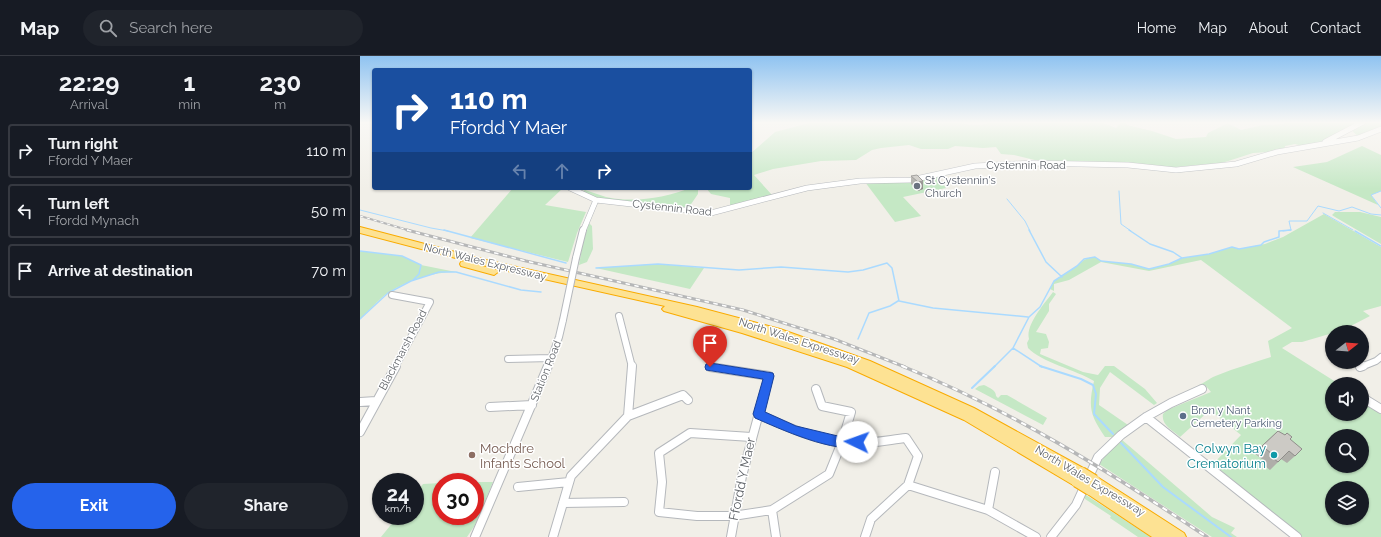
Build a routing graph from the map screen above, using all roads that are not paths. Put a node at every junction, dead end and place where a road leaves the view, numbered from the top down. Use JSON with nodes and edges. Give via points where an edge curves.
{"nodes":[{"id":1,"x":1319,"y":144,"type":"edge"},
{"id":2,"x":1323,"y":144,"type":"edge"},
{"id":3,"x":1315,"y":146,"type":"junction"},
{"id":4,"x":574,"y":190,"type":"edge"},
{"id":5,"x":596,"y":200,"type":"junction"},
{"id":6,"x":360,"y":230,"type":"edge"},
{"id":7,"x":360,"y":236,"type":"edge"},
{"id":8,"x":392,"y":295,"type":"dead end"},
{"id":9,"x":619,"y":316,"type":"dead end"},
{"id":10,"x":551,"y":358,"type":"junction"},
{"id":11,"x":508,"y":359,"type":"dead end"},
{"id":12,"x":1379,"y":361,"type":"edge"},
{"id":13,"x":1369,"y":364,"type":"edge"},
{"id":14,"x":710,"y":367,"type":"dead end"},
{"id":15,"x":816,"y":389,"type":"dead end"},
{"id":16,"x":1202,"y":389,"type":"dead end"},
{"id":17,"x":688,"y":400,"type":"dead end"},
{"id":18,"x":360,"y":402,"type":"edge"},
{"id":19,"x":376,"y":402,"type":"junction"},
{"id":20,"x":1369,"y":402,"type":"edge"},
{"id":21,"x":532,"y":405,"type":"junction"},
{"id":22,"x":490,"y":407,"type":"dead end"},
{"id":23,"x":1381,"y":409,"type":"edge"},
{"id":24,"x":759,"y":414,"type":"junction"},
{"id":25,"x":628,"y":416,"type":"junction"},
{"id":26,"x":1146,"y":416,"type":"junction"},
{"id":27,"x":360,"y":432,"type":"edge"},
{"id":28,"x":751,"y":437,"type":"junction"},
{"id":29,"x":842,"y":442,"type":"junction"},
{"id":30,"x":995,"y":472,"type":"dead end"},
{"id":31,"x":1079,"y":477,"type":"junction"},
{"id":32,"x":569,"y":482,"type":"junction"},
{"id":33,"x":908,"y":485,"type":"junction"},
{"id":34,"x":1092,"y":485,"type":"junction"},
{"id":35,"x":518,"y":487,"type":"dead end"},
{"id":36,"x":624,"y":502,"type":"dead end"},
{"id":37,"x":563,"y":503,"type":"junction"},
{"id":38,"x":772,"y":510,"type":"junction"},
{"id":39,"x":988,"y":510,"type":"junction"},
{"id":40,"x":733,"y":516,"type":"junction"},
{"id":41,"x":475,"y":537,"type":"edge"},
{"id":42,"x":553,"y":537,"type":"edge"},
{"id":43,"x":731,"y":537,"type":"edge"},
{"id":44,"x":776,"y":537,"type":"edge"},
{"id":45,"x":865,"y":537,"type":"edge"},
{"id":46,"x":1036,"y":537,"type":"edge"},
{"id":47,"x":1051,"y":537,"type":"edge"},
{"id":48,"x":1163,"y":537,"type":"edge"},
{"id":49,"x":1180,"y":537,"type":"edge"},
{"id":50,"x":1297,"y":537,"type":"edge"}],
"edges":[{"from":1,"to":3,"type":"street"},
{"from":2,"to":3,"type":"street"},
{"from":3,"to":5,"type":"street","name":"Cystennin Road","via":[[1277,152],[1236,164],[1176,170],[1128,165],[1033,163],[975,166],[911,180],[860,181],[807,188],[710,213]]},
{"from":4,"to":5,"type":"street","name":"Cystennin Road"},
{"from":5,"to":10,"type":"street","name":"Station Road","bridge":true,"via":[[588,212],[580,235],[559,337]]},
{"from":6,"to":31,"type":"highway","name":"North Wales Expressway","via":[[490,264],[697,310],[814,344],[866,364],[970,411]]},
{"from":7,"to":31,"type":"highway","name":"North Wales Expressway","via":[[482,269],[674,311],[815,352],[850,364],[968,417]]},
{"from":8,"to":19,"type":"street","name":"Blackmarsh Road","via":[[430,302]]},
{"from":9,"to":25,"type":"street","via":[[632,365]]},
{"from":10,"to":11,"type":"street"},
{"from":10,"to":21,"type":"street","name":"Station Road"},
{"from":12,"to":13,"type":"street"},
{"from":14,"to":24,"type":"street","name":"Ffordd Y Maer","via":[[769,376]]},
{"from":15,"to":29,"type":"street","via":[[822,406],[851,412]]},
{"from":16,"to":26,"type":"street"},
{"from":17,"to":25,"type":"street","via":[[683,395]]},
{"from":18,"to":19,"type":"street"},
{"from":19,"to":27,"type":"street","name":"Blackmarsh Road"},
{"from":20,"to":23,"type":"street"},
{"from":21,"to":22,"type":"street"},
{"from":21,"to":41,"type":"street","name":"Station Road"},
{"from":24,"to":28,"type":"street","name":"Ffordd Y Maer"},
{"from":24,"to":29,"type":"street","via":[[795,430]]},
{"from":25,"to":32,"type":"street","via":[[571,476]]},
{"from":26,"to":47,"type":"street","via":[[1098,457],[1076,505]]},
{"from":26,"to":50,"type":"street"},
{"from":28,"to":40,"type":"street","name":"Ffordd Y Maer"},
{"from":28,"to":40,"type":"street","via":[[690,434],[659,452],[663,489],[660,512]]},
{"from":29,"to":33,"type":"street","via":[[906,438],[918,456]]},
{"from":29,"to":38,"type":"street","via":[[829,474]]},
{"from":30,"to":39,"type":"street"},
{"from":31,"to":34,"type":"highway","name":"North Wales Expressway","bridge":true},
{"from":32,"to":35,"type":"street"},
{"from":32,"to":37,"type":"street"},
{"from":33,"to":39,"type":"street"},
{"from":33,"to":45,"type":"street","via":[[871,520]]},
{"from":34,"to":48,"type":"highway","name":"North Wales Expressway"},
{"from":34,"to":49,"type":"highway","name":"North Wales Expressway"},
{"from":36,"to":37,"type":"street"},
{"from":37,"to":42,"type":"street"},
{"from":38,"to":40,"type":"street"},
{"from":38,"to":44,"type":"street"},
{"from":39,"to":46,"type":"street"},
{"from":40,"to":43,"type":"street","name":"Ffordd Y Maer"}]}
